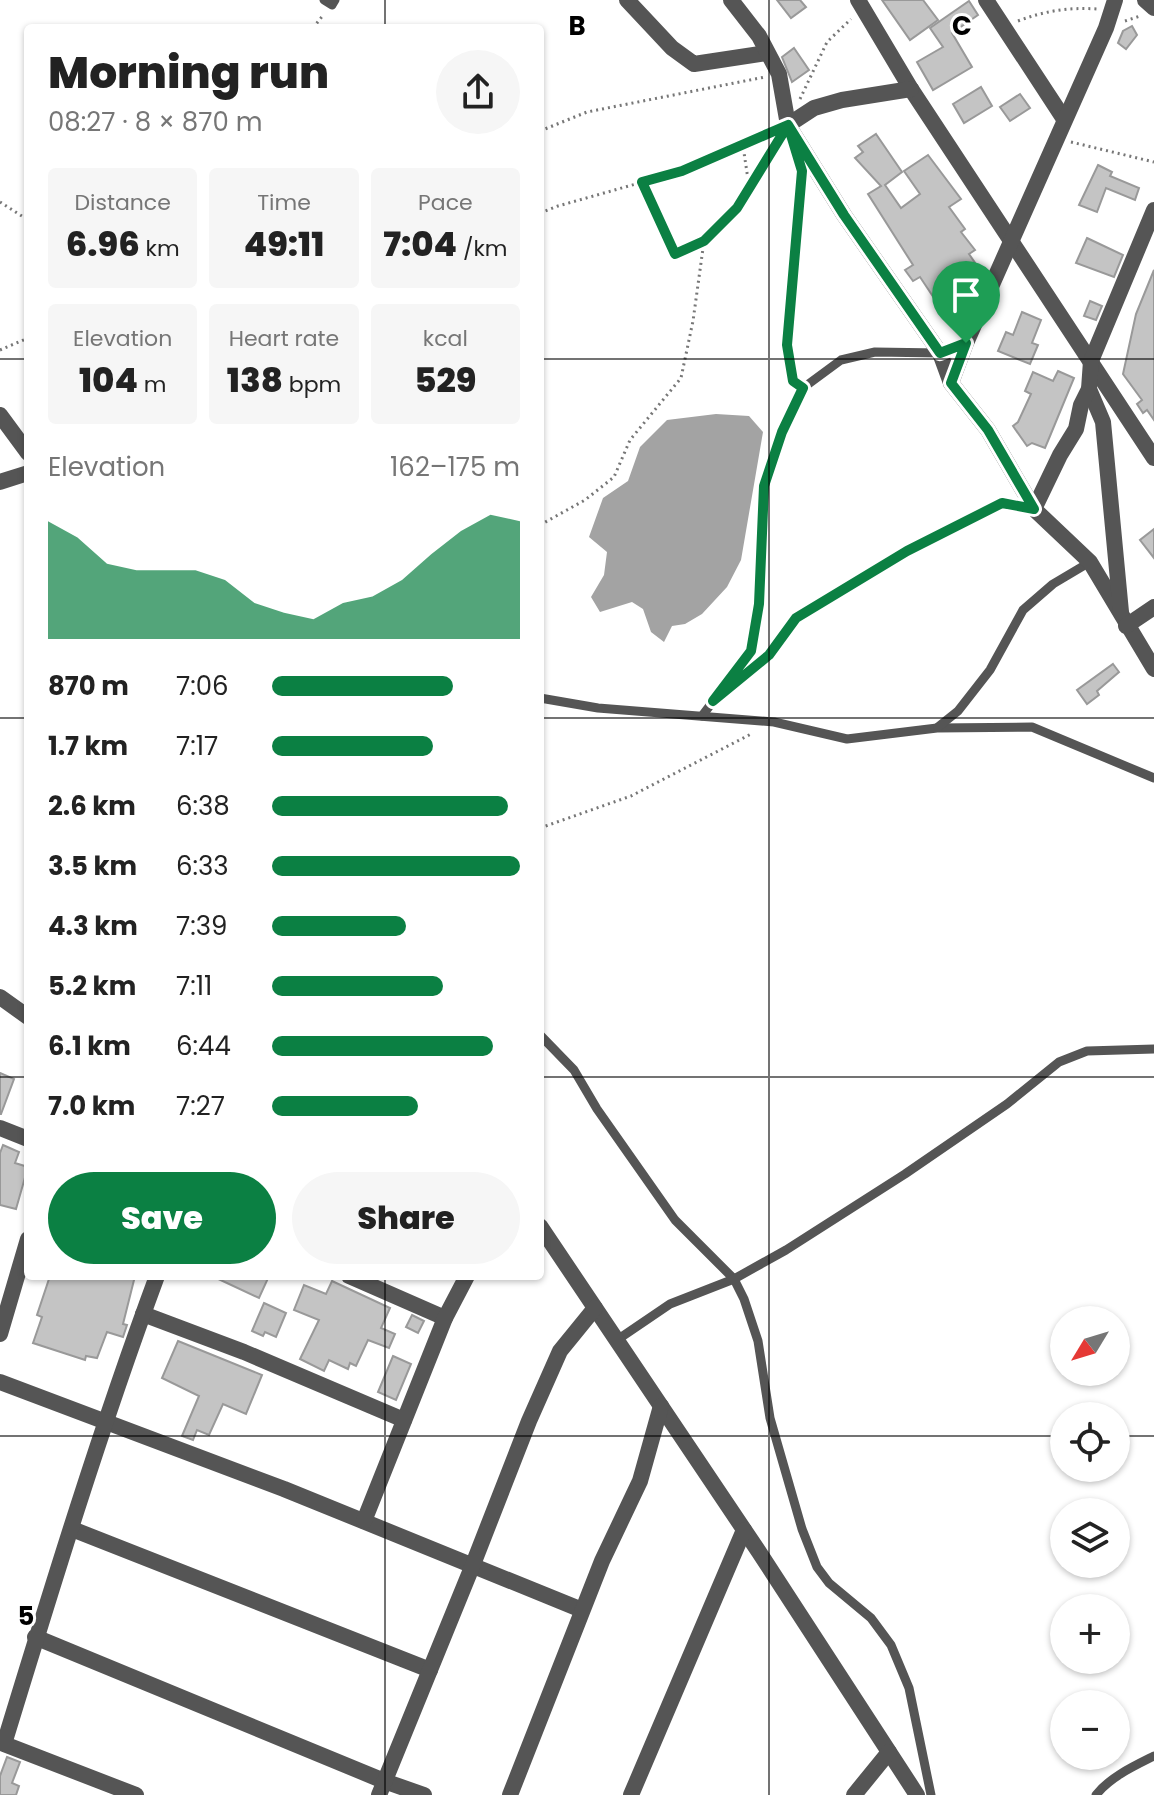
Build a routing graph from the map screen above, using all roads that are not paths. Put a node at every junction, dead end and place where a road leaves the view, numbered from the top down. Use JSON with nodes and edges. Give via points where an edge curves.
{"nodes":[{"id":1,"x":627,"y":0,"type":"edge"},
{"id":2,"x":731,"y":0,"type":"edge"},
{"id":3,"x":986,"y":0,"type":"edge"},
{"id":4,"x":860,"y":4,"type":"edge"},
{"id":5,"x":1113,"y":5,"type":"edge"},
{"id":6,"x":767,"y":53,"type":"junction"},
{"id":7,"x":911,"y":89,"type":"junction"},
{"id":8,"x":1064,"y":119,"type":"junction"},
{"id":9,"x":788,"y":125,"type":"junction"},
{"id":10,"x":1154,"y":210,"type":"edge"},
{"id":11,"x":1144,"y":236,"type":"junction"},
{"id":12,"x":1012,"y":240,"type":"junction"},
{"id":13,"x":1154,"y":251,"type":"edge"},
{"id":14,"x":966,"y":343,"type":"junction"},
{"id":15,"x":940,"y":353,"type":"junction"},
{"id":16,"x":1091,"y":361,"type":"junction"},
{"id":17,"x":951,"y":383,"type":"junction"},
{"id":18,"x":803,"y":388,"type":"junction"},
{"id":19,"x":1089,"y":389,"type":"junction"},
{"id":20,"x":0,"y":415,"type":"edge"},
{"id":21,"x":24,"y":448,"type":"edge"},
{"id":22,"x":1154,"y":458,"type":"edge"},
{"id":23,"x":24,"y":474,"type":"edge"},
{"id":24,"x":0,"y":482,"type":"edge"},
{"id":25,"x":1034,"y":509,"type":"junction"},
{"id":26,"x":1090,"y":562,"type":"junction"},
{"id":27,"x":1154,"y":607,"type":"edge"},
{"id":28,"x":1124,"y":622,"type":"junction"},
{"id":29,"x":1154,"y":669,"type":"edge"},
{"id":30,"x":544,"y":699,"type":"edge"},
{"id":31,"x":713,"y":701,"type":"junction"},
{"id":32,"x":702,"y":716,"type":"junction"},
{"id":33,"x":937,"y":728,"type":"junction"},
{"id":34,"x":1154,"y":778,"type":"edge"},
{"id":35,"x":0,"y":997,"type":"edge"},
{"id":36,"x":24,"y":1014,"type":"edge"},
{"id":37,"x":544,"y":1039,"type":"edge"},
{"id":38,"x":1154,"y":1049,"type":"edge"},
{"id":39,"x":0,"y":1128,"type":"edge"},
{"id":40,"x":24,"y":1137,"type":"edge"},
{"id":41,"x":544,"y":1232,"type":"edge"},
{"id":42,"x":24,"y":1253,"type":"edge"},
{"id":43,"x":734,"y":1279,"type":"junction"},
{"id":44,"x":156,"y":1280,"type":"edge"},
{"id":45,"x":358,"y":1280,"type":"edge"},
{"id":46,"x":465,"y":1280,"type":"edge"},
{"id":47,"x":595,"y":1308,"type":"junction"},
{"id":48,"x":143,"y":1314,"type":"junction"},
{"id":49,"x":445,"y":1318,"type":"junction"},
{"id":50,"x":0,"y":1334,"type":"edge"},
{"id":51,"x":617,"y":1340,"type":"junction"},
{"id":52,"x":0,"y":1382,"type":"edge"},
{"id":53,"x":661,"y":1406,"type":"junction"},
{"id":54,"x":106,"y":1420,"type":"junction"},
{"id":55,"x":404,"y":1420,"type":"junction"},
{"id":56,"x":364,"y":1521,"type":"junction"},
{"id":57,"x":72,"y":1529,"type":"junction"},
{"id":58,"x":744,"y":1530,"type":"junction"},
{"id":59,"x":472,"y":1567,"type":"junction"},
{"id":60,"x":582,"y":1610,"type":"junction"},
{"id":61,"x":35,"y":1637,"type":"junction"},
{"id":62,"x":430,"y":1670,"type":"junction"},
{"id":63,"x":2,"y":1743,"type":"edge"},
{"id":64,"x":889,"y":1752,"type":"junction"},
{"id":65,"x":1154,"y":1756,"type":"edge"},
{"id":66,"x":381,"y":1788,"type":"edge"},
{"id":67,"x":136,"y":1795,"type":"edge"},
{"id":68,"x":424,"y":1795,"type":"edge"},
{"id":69,"x":510,"y":1795,"type":"edge"},
{"id":70,"x":631,"y":1795,"type":"edge"},
{"id":71,"x":854,"y":1795,"type":"edge"},
{"id":72,"x":917,"y":1795,"type":"edge"},
{"id":73,"x":931,"y":1795,"type":"edge"},
{"id":74,"x":1096,"y":1795,"type":"edge"}],
"edges":[{"from":1,"to":6,"type":"street","via":[[694,64]]},
{"from":2,"to":6,"type":"street"},
{"from":3,"to":8,"type":"street"},
{"from":4,"to":7,"type":"street"},
{"from":5,"to":8,"type":"street"},
{"from":6,"to":9,"type":"street","via":[[779,74]]},
{"from":7,"to":9,"type":"street","via":[[814,108]]},
{"from":7,"to":12,"type":"street"},
{"from":8,"to":12,"type":"street"},
{"from":9,"to":15,"type":"street"},
{"from":9,"to":18,"type":"lane","via":[[802,171],[787,345],[793,381]]},
{"from":10,"to":11,"type":"street"},
{"from":11,"to":13,"type":"street"},
{"from":11,"to":16,"type":"street"},
{"from":12,"to":14,"type":"street"},
{"from":12,"to":16,"type":"street"},
{"from":14,"to":15,"type":"street"},
{"from":14,"to":17,"type":"street"},
{"from":15,"to":17,"type":"street"},
{"from":15,"to":18,"type":"lane","via":[[875,352],[841,360]]},
{"from":16,"to":19,"type":"street"},
{"from":16,"to":22,"type":"street"},
{"from":17,"to":25,"type":"street","via":[[988,430]]},
{"from":18,"to":31,"type":"lane","via":[[764,486],[759,604],[751,651]]},
{"from":19,"to":25,"type":"street","via":[[1076,429]]},
{"from":19,"to":28,"type":"street","via":[[1103,422]]},
{"from":20,"to":21,"type":"street"},
{"from":23,"to":24,"type":"street"},
{"from":25,"to":26,"type":"street"},
{"from":25,"to":31,"type":"lane","via":[[1002,503],[907,551],[796,618],[769,655]]},
{"from":26,"to":28,"type":"street"},
{"from":26,"to":33,"type":"lane","via":[[1023,610],[990,670],[958,711]]},
{"from":27,"to":28,"type":"street"},
{"from":28,"to":29,"type":"street"},
{"from":30,"to":32,"type":"lane"},
{"from":31,"to":32,"type":"lane"},
{"from":32,"to":33,"type":"lane","via":[[774,722],[847,739]]},
{"from":33,"to":34,"type":"lane","via":[[1032,727]]},
{"from":35,"to":36,"type":"street"},
{"from":37,"to":43,"type":"lane","via":[[574,1070],[675,1220]]},
{"from":38,"to":43,"type":"lane","via":[[1087,1051],[1059,1062],[905,1174]]},
{"from":39,"to":40,"type":"street"},
{"from":41,"to":47,"type":"street"},
{"from":42,"to":50,"type":"street"},
{"from":43,"to":51,"type":"lane","via":[[670,1304]]},
{"from":43,"to":73,"type":"lane","via":[[758,1341],[770,1418],[802,1529],[829,1583],[871,1618],[891,1645],[909,1688]]},
{"from":44,"to":48,"type":"street"},
{"from":45,"to":49,"type":"street"},
{"from":46,"to":49,"type":"street"},
{"from":47,"to":51,"type":"street"},
{"from":47,"to":59,"type":"street","via":[[560,1351]]},
{"from":48,"to":54,"type":"street"},
{"from":48,"to":55,"type":"street"},
{"from":49,"to":55,"type":"street"},
{"from":51,"to":53,"type":"street"},
{"from":52,"to":54,"type":"street"},
{"from":53,"to":58,"type":"street"},
{"from":53,"to":60,"type":"street","via":[[640,1481]]},
{"from":54,"to":56,"type":"street"},
{"from":54,"to":57,"type":"street"},
{"from":55,"to":56,"type":"street"},
{"from":56,"to":59,"type":"street"},
{"from":57,"to":61,"type":"street"},
{"from":57,"to":62,"type":"street"},
{"from":58,"to":64,"type":"street"},
{"from":58,"to":70,"type":"street"},
{"from":59,"to":60,"type":"street"},
{"from":59,"to":62,"type":"street"},
{"from":60,"to":69,"type":"street"},
{"from":61,"to":63,"type":"street"},
{"from":61,"to":66,"type":"street"},
{"from":62,"to":66,"type":"street"},
{"from":63,"to":67,"type":"street"},
{"from":64,"to":71,"type":"street"},
{"from":64,"to":72,"type":"street"},
{"from":65,"to":74,"type":"lane","via":[[1126,1770]]},
{"from":66,"to":68,"type":"street"}]}
